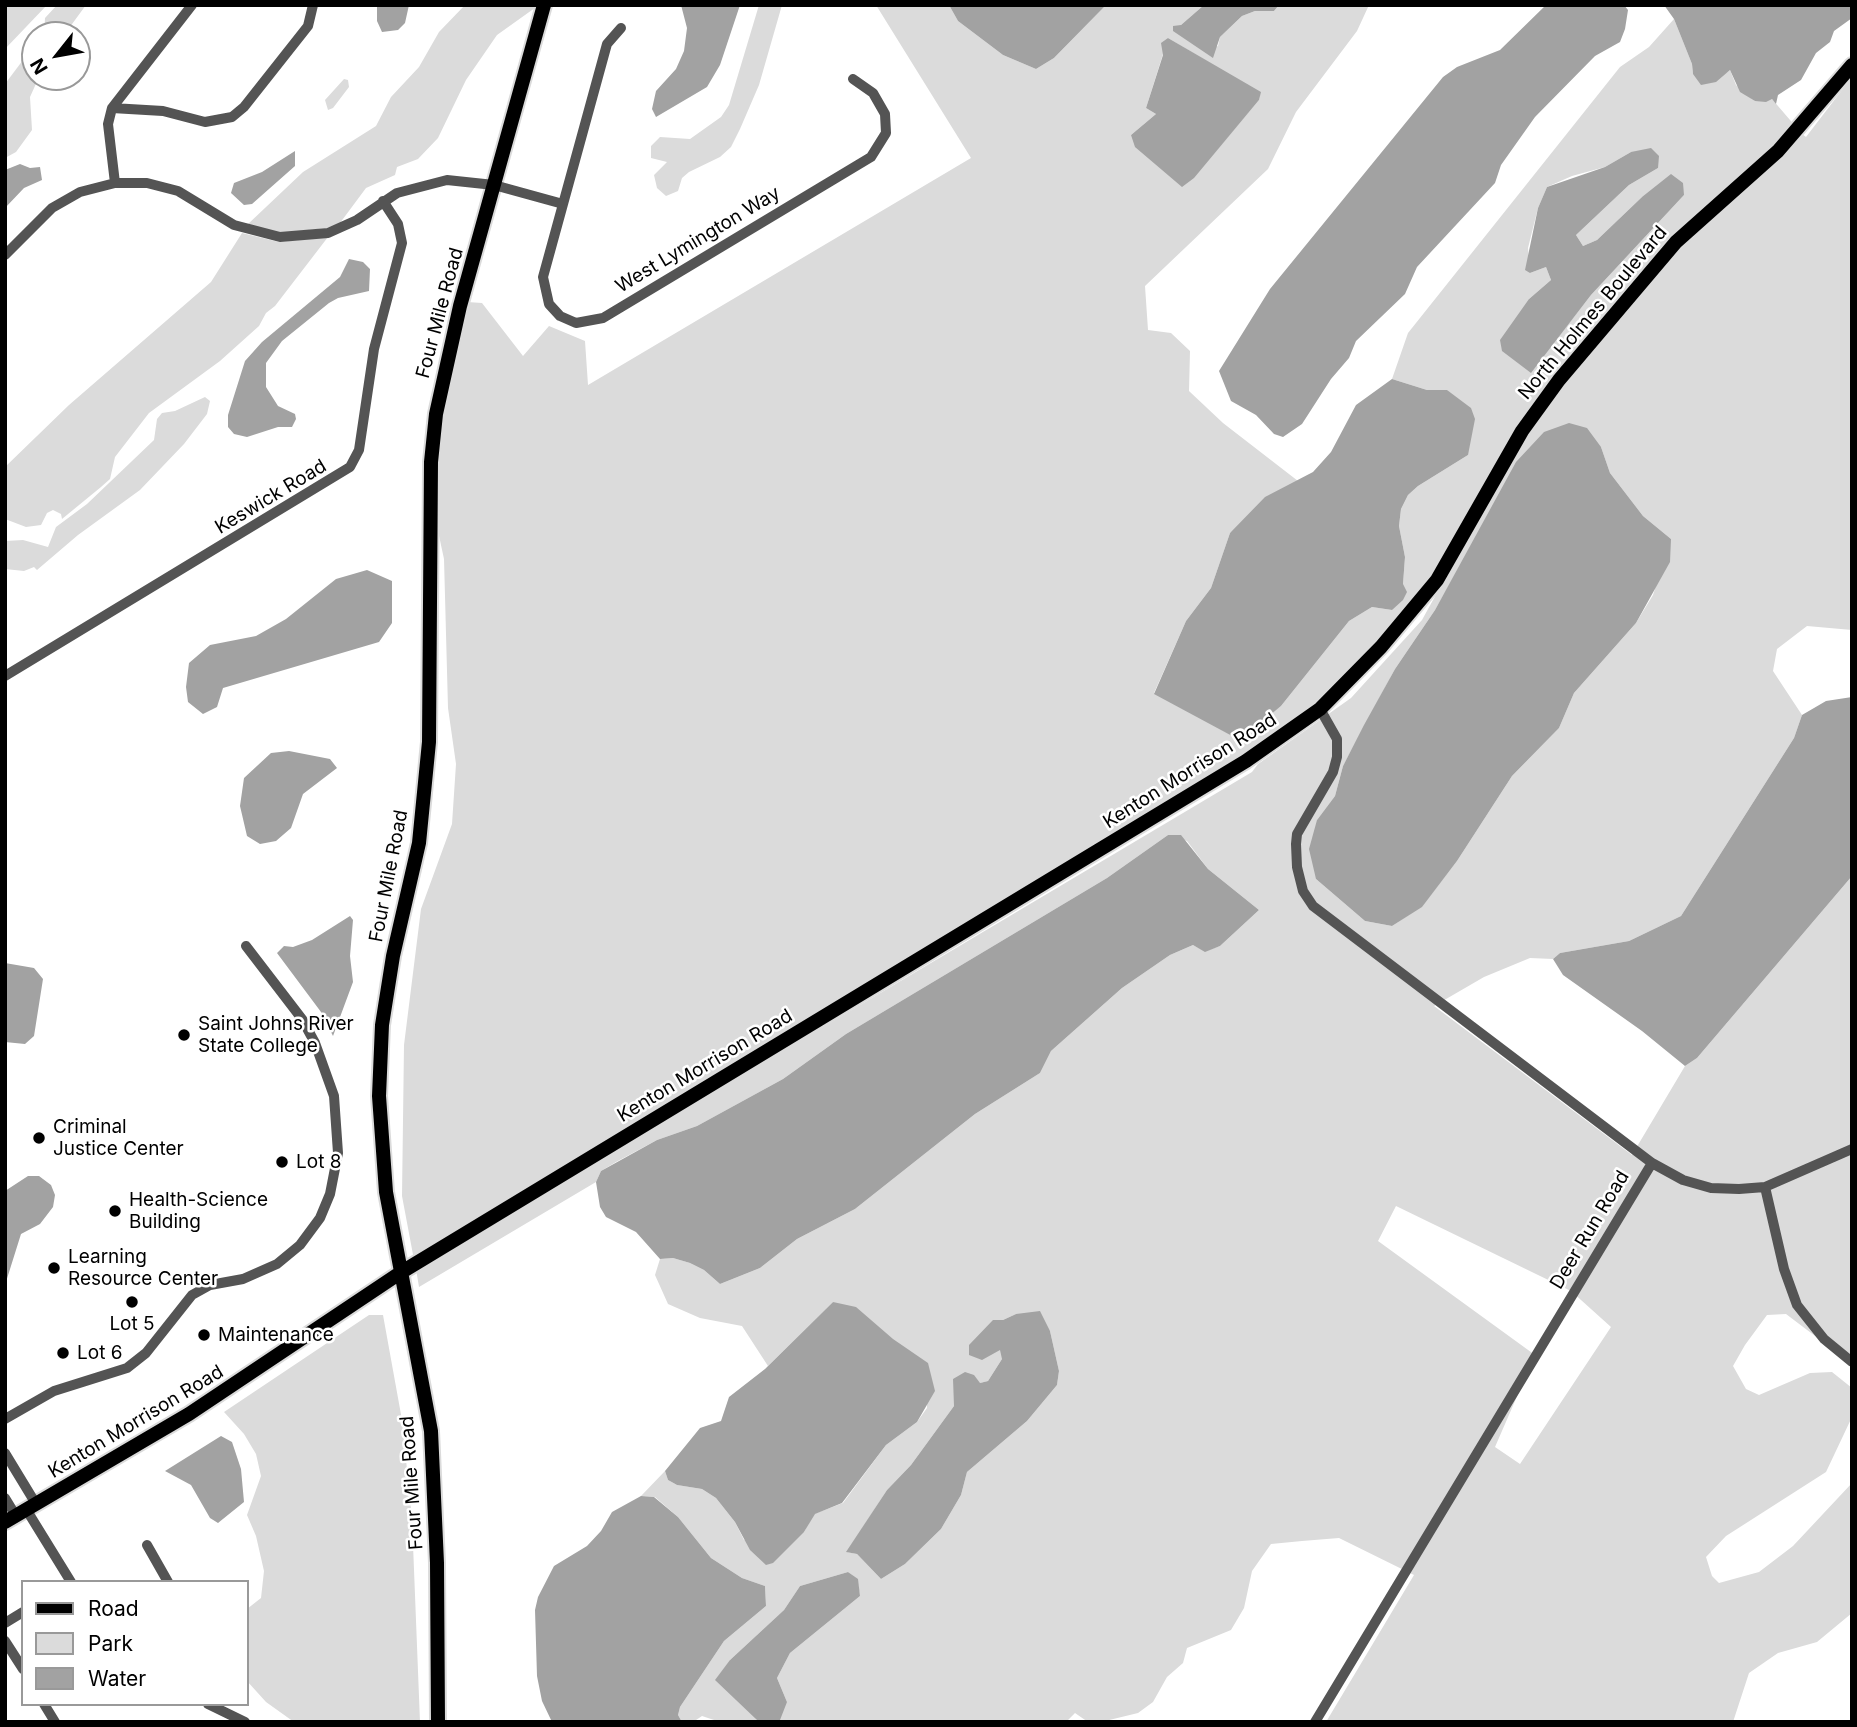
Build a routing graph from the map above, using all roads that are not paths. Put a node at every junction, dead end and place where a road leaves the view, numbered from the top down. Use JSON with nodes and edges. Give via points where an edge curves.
{"nodes":[{"id":1,"x":192,"y":5,"type":"edge"},
{"id":2,"x":313,"y":5,"type":"edge"},
{"id":3,"x":544,"y":5,"type":"edge"},
{"id":4,"x":621,"y":28,"type":"dead end"},
{"id":5,"x":1852,"y":65,"type":"edge"},
{"id":6,"x":853,"y":79,"type":"dead end"},
{"id":7,"x":112,"y":108,"type":"junction"},
{"id":8,"x":115,"y":183,"type":"junction"},
{"id":9,"x":494,"y":185,"type":"junction"},
{"id":10,"x":383,"y":201,"type":"junction"},
{"id":11,"x":563,"y":204,"type":"junction"},
{"id":12,"x":5,"y":255,"type":"edge"},
{"id":13,"x":1406,"y":619,"type":"joint"},
{"id":14,"x":5,"y":676,"type":"edge"},
{"id":15,"x":1320,"y":709,"type":"junction"},
{"id":16,"x":246,"y":946,"type":"dead end"},
{"id":17,"x":1852,"y":1149,"type":"edge"},
{"id":18,"x":1652,"y":1163,"type":"junction"},
{"id":19,"x":1765,"y":1187,"type":"junction"},
{"id":20,"x":400,"y":1273,"type":"junction"},
{"id":21,"x":1852,"y":1362,"type":"edge"},
{"id":22,"x":5,"y":1419,"type":"edge"},
{"id":23,"x":5,"y":1453,"type":"edge"},
{"id":24,"x":5,"y":1498,"type":"edge"},
{"id":25,"x":21,"y":1513,"type":"edge"},
{"id":26,"x":147,"y":1545,"type":"dead end"},
{"id":27,"x":70,"y":1580,"type":"edge"},
{"id":28,"x":166,"y":1580,"type":"edge"},
{"id":29,"x":21,"y":1613,"type":"edge"},
{"id":30,"x":5,"y":1623,"type":"edge"},
{"id":31,"x":5,"y":1641,"type":"edge"},
{"id":32,"x":21,"y":1666,"type":"edge"},
{"id":33,"x":45,"y":1706,"type":"edge"},
{"id":34,"x":212,"y":1706,"type":"edge"},
{"id":35,"x":55,"y":1722,"type":"edge"},
{"id":36,"x":244,"y":1722,"type":"edge"},
{"id":37,"x":438,"y":1722,"type":"edge"},
{"id":38,"x":1315,"y":1722,"type":"edge"}],
"edges":[{"from":1,"to":7,"type":"street"},
{"from":2,"to":7,"type":"street","via":[[308,26],[232,117],[214,122],[163,111]]},
{"from":3,"to":9,"type":"main road","name":"Four Mile Road"},
{"from":4,"to":11,"type":"street","name":"West Lymington Way","via":[[607,44]]},
{"from":5,"to":13,"type":"main road","name":"North Holmes Boulevard","via":[[1778,151],[1681,237],[1559,380],[1516,440],[1437,580]]},
{"from":6,"to":11,"type":"street","name":"West Lymington Way","via":[[873,93],[885,114],[886,133],[871,157],[596,321],[568,320],[553,310],[545,296],[543,277]]},
{"from":7,"to":8,"type":"street","via":[[108,124]]},
{"from":8,"to":10,"type":"street","via":[[147,183],[178,191],[234,225],[280,237],[328,233]]},
{"from":8,"to":12,"type":"street","via":[[59,203]]},
{"from":9,"to":10,"type":"street","via":[[463,180],[431,182]]},
{"from":9,"to":11,"type":"street"},
{"from":9,"to":20,"type":"main road","name":"Four Mile Road","via":[[441,382],[431,462],[430,738],[419,843],[384,1011],[379,1096],[384,1179]]},
{"from":10,"to":14,"type":"street","name":"Keswick Road","via":[[398,224],[402,243],[372,360],[359,450],[350,467]]},
{"from":13,"to":15,"type":"main road","name":"Kenton Morrison Road"},
{"from":15,"to":18,"type":"street","name":"Deer Run Road","via":[[1337,739],[1337,757],[1296,844],[1303,891],[1313,906]]},
{"from":15,"to":20,"type":"main road","name":"Kenton Morrison Road","via":[[1246,761]]},
{"from":16,"to":22,"type":"street","via":[[302,1019],[334,1096],[338,1153],[320,1218],[300,1245],[277,1264],[192,1294],[146,1353],[127,1368],[54,1391]]},
{"from":17,"to":19,"type":"street"},
{"from":18,"to":19,"type":"street","via":[[1683,1180],[1712,1188]]},
{"from":18,"to":38,"type":"street","name":"Deer Run Road"},
{"from":19,"to":21,"type":"street","via":[[1797,1305],[1824,1339]]},
{"from":20,"to":25,"type":"main road","name":"Kenton Morrison Road","via":[[189,1415]]},
{"from":20,"to":37,"type":"main road","name":"Four Mile Road","via":[[431,1431]]},
{"from":23,"to":25,"type":"street"},
{"from":24,"to":25,"type":"street"},
{"from":25,"to":27,"type":"street"},
{"from":26,"to":28,"type":"street"},
{"from":29,"to":30,"type":"street"},
{"from":31,"to":32,"type":"street"},
{"from":33,"to":35,"type":"street"},
{"from":34,"to":36,"type":"street"}]}
